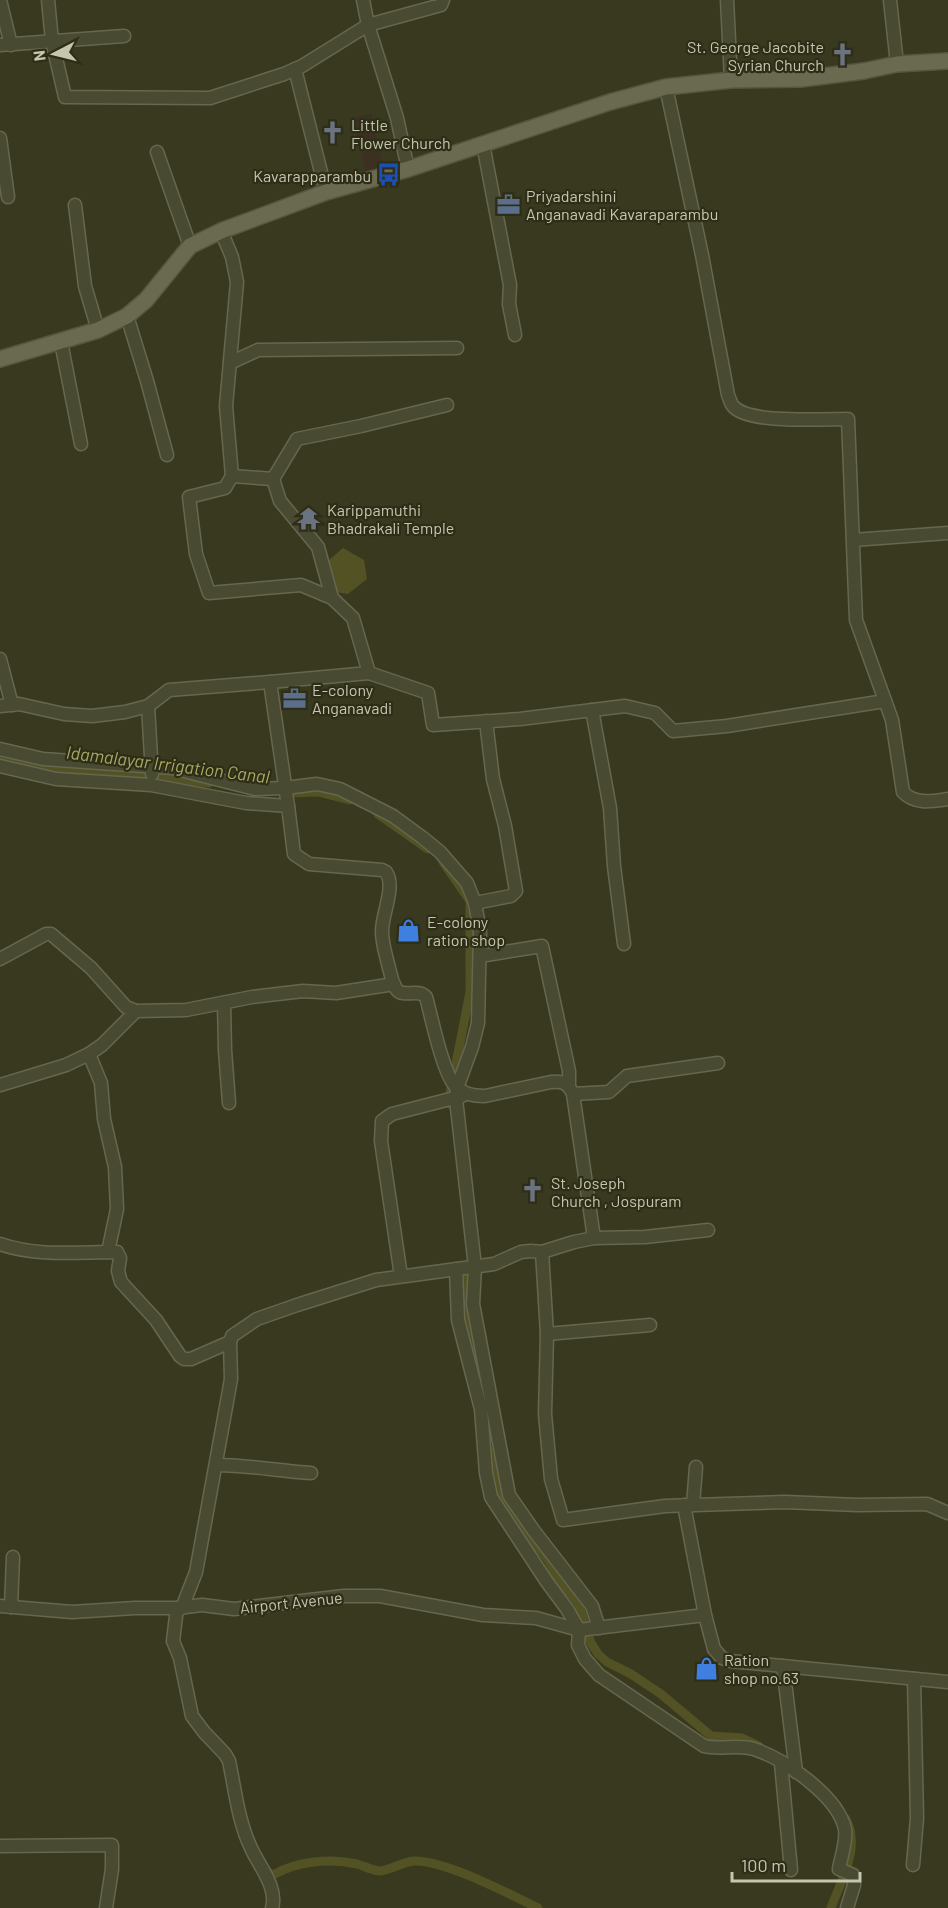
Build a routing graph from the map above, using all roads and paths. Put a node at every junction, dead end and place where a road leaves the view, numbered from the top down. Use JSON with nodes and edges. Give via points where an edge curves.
{"nodes":[{"id":1,"x":0,"y":0,"type":"edge"},
{"id":2,"x":48,"y":0,"type":"edge"},
{"id":3,"x":363,"y":0,"type":"edge"},
{"id":4,"x":443,"y":0,"type":"edge"},
{"id":5,"x":727,"y":0,"type":"edge"},
{"id":6,"x":890,"y":0,"type":"edge"},
{"id":7,"x":368,"y":25,"type":"junction"},
{"id":8,"x":124,"y":36,"type":"dead end"},
{"id":9,"x":52,"y":41,"type":"junction"},
{"id":10,"x":6,"y":45,"type":"edge"},
{"id":11,"x":948,"y":61,"type":"edge"},
{"id":12,"x":897,"y":64,"type":"junction"},
{"id":13,"x":295,"y":69,"type":"junction"},
{"id":14,"x":732,"y":80,"type":"junction"},
{"id":15,"x":666,"y":87,"type":"junction"},
{"id":16,"x":0,"y":138,"type":"edge"},
{"id":17,"x":483,"y":144,"type":"junction"},
{"id":18,"x":157,"y":152,"type":"dead end"},
{"id":19,"x":408,"y":169,"type":"junction"},
{"id":20,"x":326,"y":192,"type":"junction"},
{"id":21,"x":8,"y":198,"type":"dead end"},
{"id":22,"x":75,"y":205,"type":"dead end"},
{"id":23,"x":221,"y":231,"type":"junction"},
{"id":24,"x":189,"y":246,"type":"junction"},
{"id":25,"x":127,"y":316,"type":"junction"},
{"id":26,"x":98,"y":330,"type":"junction"},
{"id":27,"x":515,"y":335,"type":"dead end"},
{"id":28,"x":61,"y":342,"type":"junction"},
{"id":29,"x":457,"y":348,"type":"dead end"},
{"id":30,"x":0,"y":359,"type":"edge"},
{"id":31,"x":230,"y":363,"type":"junction"},
{"id":32,"x":447,"y":405,"type":"dead end"},
{"id":33,"x":81,"y":444,"type":"dead end"},
{"id":34,"x":167,"y":455,"type":"dead end"},
{"id":35,"x":232,"y":476,"type":"junction"},
{"id":36,"x":273,"y":479,"type":"junction"},
{"id":37,"x":948,"y":533,"type":"edge"},
{"id":38,"x":853,"y":540,"type":"junction"},
{"id":39,"x":332,"y":598,"type":"junction"},
{"id":40,"x":0,"y":659,"type":"edge"},
{"id":41,"x":369,"y":673,"type":"junction"},
{"id":42,"x":270,"y":682,"type":"junction"},
{"id":43,"x":885,"y":701,"type":"junction"},
{"id":44,"x":6,"y":706,"type":"edge"},
{"id":45,"x":148,"y":706,"type":"junction"},
{"id":46,"x":592,"y":710,"type":"junction"},
{"id":47,"x":486,"y":721,"type":"junction"},
{"id":48,"x":0,"y":749,"type":"edge"},
{"id":49,"x":0,"y":766,"type":"edge"},
{"id":50,"x":153,"y":766,"type":"junction"},
{"id":51,"x":151,"y":785,"type":"junction"},
{"id":52,"x":285,"y":789,"type":"junction"},
{"id":53,"x":948,"y":799,"type":"edge"},
{"id":54,"x":288,"y":806,"type":"junction"},
{"id":55,"x":475,"y":903,"type":"junction"},
{"id":56,"x":624,"y":944,"type":"dead end"},
{"id":57,"x":480,"y":957,"type":"junction"},
{"id":58,"x":0,"y":959,"type":"edge"},
{"id":59,"x":394,"y":984,"type":"junction"},
{"id":60,"x":224,"y":1003,"type":"junction"},
{"id":61,"x":136,"y":1011,"type":"junction"},
{"id":62,"x":89,"y":1053,"type":"junction"},
{"id":63,"x":718,"y":1063,"type":"dead end"},
{"id":64,"x":0,"y":1085,"type":"edge"},
{"id":65,"x":571,"y":1090,"type":"junction"},
{"id":66,"x":459,"y":1092,"type":"junction"},
{"id":67,"x":229,"y":1103,"type":"dead end"},
{"id":68,"x":708,"y":1230,"type":"dead end"},
{"id":69,"x":594,"y":1238,"type":"junction"},
{"id":70,"x":0,"y":1244,"type":"edge"},
{"id":71,"x":108,"y":1252,"type":"junction"},
{"id":72,"x":542,"y":1252,"type":"junction"},
{"id":73,"x":474,"y":1268,"type":"junction"},
{"id":74,"x":458,"y":1269,"type":"junction"},
{"id":75,"x":401,"y":1276,"type":"junction"},
{"id":76,"x":650,"y":1325,"type":"dead end"},
{"id":77,"x":547,"y":1334,"type":"junction"},
{"id":78,"x":230,"y":1342,"type":"junction"},
{"id":79,"x":217,"y":1465,"type":"junction"},
{"id":80,"x":696,"y":1467,"type":"dead end"},
{"id":81,"x":310,"y":1473,"type":"dead end"},
{"id":82,"x":689,"y":1505,"type":"junction"},
{"id":83,"x":948,"y":1513,"type":"edge"},
{"id":84,"x":13,"y":1557,"type":"dead end"},
{"id":85,"x":5,"y":1607,"type":"edge"},
{"id":86,"x":179,"y":1608,"type":"junction"},
{"id":87,"x":705,"y":1615,"type":"junction"},
{"id":88,"x":596,"y":1629,"type":"junction"},
{"id":89,"x":579,"y":1630,"type":"junction"},
{"id":90,"x":783,"y":1666,"type":"junction"},
{"id":91,"x":914,"y":1678,"type":"junction"},
{"id":92,"x":948,"y":1682,"type":"edge"},
{"id":93,"x":781,"y":1763,"type":"junction"},
{"id":94,"x":796,"y":1772,"type":"junction"},
{"id":95,"x":0,"y":1846,"type":"edge"},
{"id":96,"x":913,"y":1865,"type":"dead end"},
{"id":97,"x":791,"y":1869,"type":"dead end"},
{"id":98,"x":106,"y":1908,"type":"edge"},
{"id":99,"x":272,"y":1908,"type":"edge"},
{"id":100,"x":847,"y":1908,"type":"edge"}],
"edges":[{"from":1,"to":10,"type":"street"},
{"from":2,"to":9,"type":"street"},
{"from":3,"to":7,"type":"street"},
{"from":4,"to":7,"type":"street","via":[[441,5]]},
{"from":5,"to":14,"type":"street"},
{"from":6,"to":12,"type":"street"},
{"from":7,"to":13,"type":"street"},
{"from":7,"to":19,"type":"street","via":[[397,118]]},
{"from":8,"to":9,"type":"street"},
{"from":9,"to":10,"type":"street"},
{"from":9,"to":13,"type":"street","via":[[65,97],[210,98]]},
{"from":11,"to":12,"type":"main road"},
{"from":12,"to":14,"type":"main road","via":[[801,79]]},
{"from":13,"to":20,"type":"street"},
{"from":14,"to":15,"type":"main road"},
{"from":15,"to":17,"type":"main road"},
{"from":15,"to":38,"type":"street","via":[[728,395],[734,407],[747,415],[848,419]]},
{"from":16,"to":21,"type":"street"},
{"from":17,"to":19,"type":"main road"},
{"from":17,"to":27,"type":"street","via":[[510,285]]},
{"from":18,"to":24,"type":"street"},
{"from":19,"to":20,"type":"main road"},
{"from":20,"to":23,"type":"main road"},
{"from":22,"to":26,"type":"street","via":[[85,286]]},
{"from":23,"to":24,"type":"main road"},
{"from":23,"to":31,"type":"street","via":[[232,256],[237,282]]},
{"from":24,"to":25,"type":"main road","via":[[146,300]]},
{"from":25,"to":26,"type":"main road"},
{"from":25,"to":34,"type":"street"},
{"from":26,"to":28,"type":"main road"},
{"from":28,"to":30,"type":"main road"},
{"from":28,"to":33,"type":"street"},
{"from":29,"to":31,"type":"street","via":[[258,350]]},
{"from":31,"to":35,"type":"street","via":[[226,406]]},
{"from":32,"to":36,"type":"street","via":[[297,439]]},
{"from":35,"to":36,"type":"street"},
{"from":35,"to":39,"type":"street","via":[[225,488],[189,497],[196,554],[209,593],[301,585]]},
{"from":36,"to":39,"type":"street","via":[[280,501],[318,547]]},
{"from":37,"to":38,"type":"street"},
{"from":38,"to":43,"type":"street","via":[[856,620]]},
{"from":39,"to":41,"type":"street","via":[[353,618]]},
{"from":40,"to":44,"type":"street"},
{"from":41,"to":42,"type":"street"},
{"from":41,"to":47,"type":"street","via":[[428,693],[434,725]]},
{"from":42,"to":45,"type":"street","via":[[169,690]]},
{"from":42,"to":52,"type":"street"},
{"from":43,"to":46,"type":"street","via":[[727,726],[673,730],[655,713],[625,706]]},
{"from":43,"to":53,"type":"street","via":[[892,720],[903,792],[920,801]]},
{"from":44,"to":45,"type":"street","via":[[19,704],[92,716]]},
{"from":45,"to":50,"type":"street"},
{"from":46,"to":47,"type":"street"},
{"from":46,"to":56,"type":"street","via":[[610,808]]},
{"from":47,"to":55,"type":"street","via":[[516,891],[511,896]]},
{"from":48,"to":50,"type":"street","via":[[43,759]]},
{"from":49,"to":51,"type":"street","via":[[56,779]]},
{"from":50,"to":51,"type":"street"},
{"from":50,"to":52,"type":"street","via":[[255,789]]},
{"from":51,"to":54,"type":"street","via":[[246,803]]},
{"from":52,"to":54,"type":"street"},
{"from":52,"to":55,"type":"street","via":[[317,784],[340,789],[393,816],[440,852],[467,883]]},
{"from":54,"to":59,"type":"street","via":[[294,854],[305,863],[382,870],[389,877],[382,928]]},
{"from":55,"to":57,"type":"street"},
{"from":57,"to":65,"type":"street","via":[[543,946]]},
{"from":57,"to":66,"type":"street","via":[[478,1023]]},
{"from":58,"to":61,"type":"street","via":[[51,934],[91,968],[126,1006]]},
{"from":59,"to":60,"type":"street","via":[[336,993],[303,991]]},
{"from":59,"to":66,"type":"street","via":[[402,993],[419,992],[426,997],[445,1068]]},
{"from":60,"to":61,"type":"street","via":[[186,1010]]},
{"from":60,"to":67,"type":"street"},
{"from":61,"to":62,"type":"street"},
{"from":62,"to":64,"type":"street","via":[[66,1065]]},
{"from":62,"to":71,"type":"street","via":[[101,1083],[115,1167],[117,1209]]},
{"from":63,"to":65,"type":"street","via":[[627,1076],[609,1092]]},
{"from":65,"to":66,"type":"street","via":[[561,1082],[551,1082],[485,1096]]},
{"from":65,"to":69,"type":"street"},
{"from":66,"to":73,"type":"street"},
{"from":66,"to":75,"type":"street","via":[[392,1114],[382,1121],[381,1141]]},
{"from":68,"to":69,"type":"street"},
{"from":69,"to":72,"type":"street"},
{"from":70,"to":71,"type":"street","via":[[26,1252]]},
{"from":71,"to":78,"type":"street","via":[[119,1254],[122,1282],[184,1359]]},
{"from":72,"to":73,"type":"street","via":[[521,1252]]},
{"from":72,"to":77,"type":"street"},
{"from":73,"to":74,"type":"street"},
{"from":73,"to":88,"type":"street","via":[[473,1304],[509,1495],[592,1605]]},
{"from":74,"to":75,"type":"street"},
{"from":74,"to":89,"type":"street","via":[[459,1320],[481,1409],[491,1497]]},
{"from":75,"to":78,"type":"street","via":[[257,1319],[237,1332]]},
{"from":76,"to":77,"type":"street"},
{"from":77,"to":82,"type":"street","via":[[545,1414],[551,1479],[563,1520]]},
{"from":78,"to":79,"type":"street","via":[[231,1378]]},
{"from":79,"to":81,"type":"street"},
{"from":79,"to":86,"type":"street","via":[[196,1572]]},
{"from":80,"to":82,"type":"street"},
{"from":82,"to":83,"type":"street","via":[[917,1503]]},
{"from":82,"to":87,"type":"street"},
{"from":84,"to":85,"type":"street"},
{"from":85,"to":86,"type":"street","name":"Airport Avenue","via":[[72,1612]]},
{"from":86,"to":89,"type":"street","name":"Airport Avenue","via":[[202,1605],[234,1609],[344,1596],[380,1596],[483,1615],[536,1618]]},
{"from":86,"to":99,"type":"street","via":[[173,1641],[192,1716],[229,1761],[244,1830],[264,1870],[274,1899]]},
{"from":87,"to":88,"type":"street","name":"Airport Avenue"},
{"from":87,"to":90,"type":"street","via":[[714,1649],[722,1658]]},
{"from":88,"to":89,"type":"street","name":"Airport Avenue"},
{"from":89,"to":93,"type":"street","via":[[578,1645],[591,1669],[694,1740],[713,1748],[754,1750]]},
{"from":90,"to":91,"type":"street"},
{"from":90,"to":94,"type":"street"},
{"from":91,"to":92,"type":"street"},
{"from":91,"to":96,"type":"street"},
{"from":93,"to":94,"type":"street"},
{"from":93,"to":97,"type":"street"},
{"from":94,"to":100,"type":"street","via":[[827,1797],[844,1825],[839,1869],[855,1880]]},
{"from":95,"to":98,"type":"street","via":[[112,1845]]}]}
